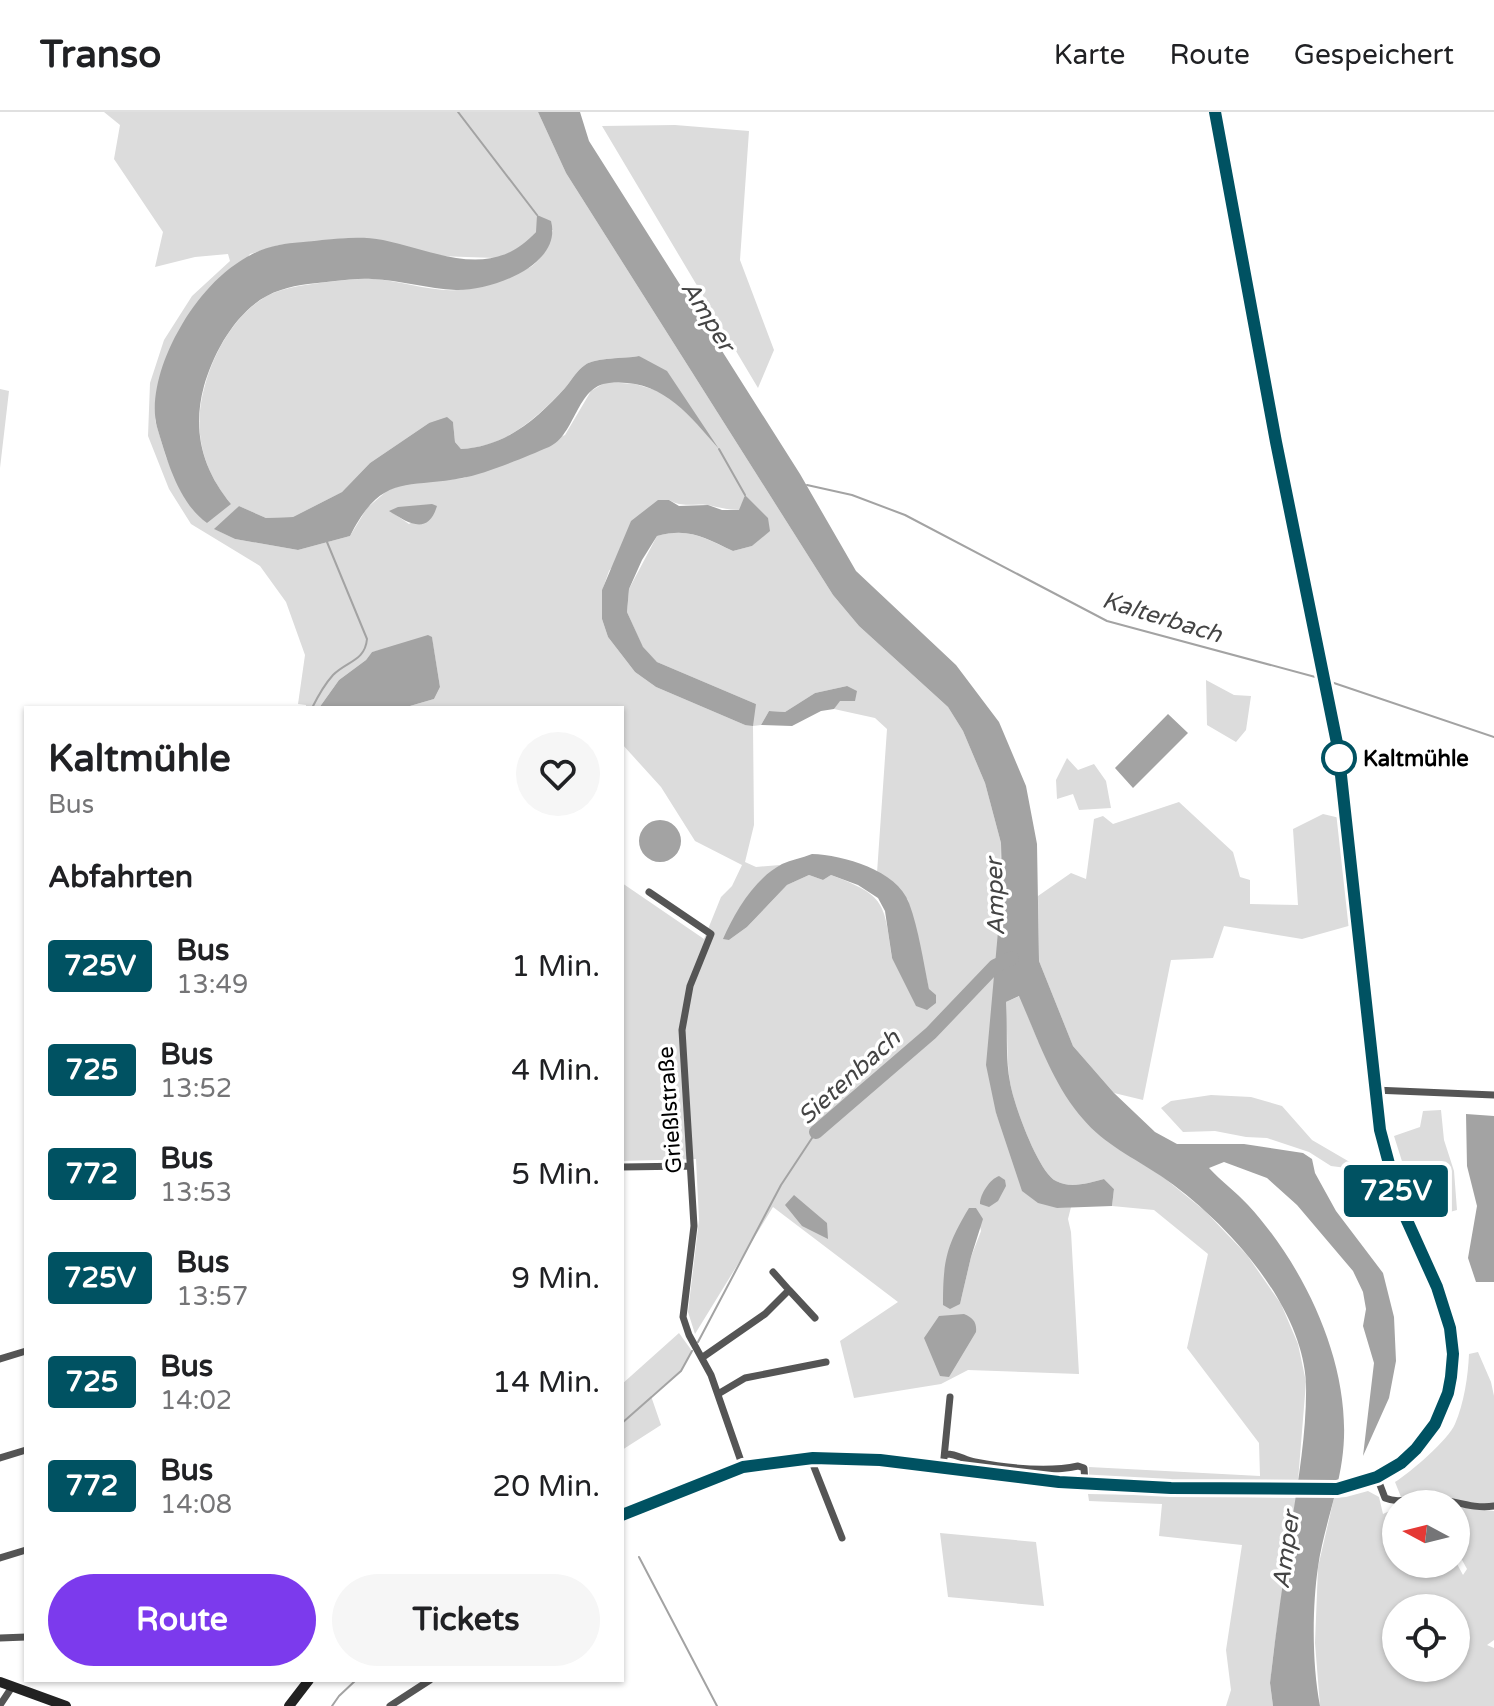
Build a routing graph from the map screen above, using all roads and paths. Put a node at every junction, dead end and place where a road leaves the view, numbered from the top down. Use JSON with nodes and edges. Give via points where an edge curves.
{"nodes":[{"id":1,"x":1216,"y":112,"type":"edge"},
{"id":2,"x":649,"y":892,"type":"dead end"},
{"id":3,"x":1374,"y":1090,"type":"junction"},
{"id":4,"x":1494,"y":1095,"type":"edge"},
{"id":5,"x":690,"y":1166,"type":"junction"},
{"id":6,"x":624,"y":1167,"type":"edge"},
{"id":7,"x":773,"y":1272,"type":"dead end"},
{"id":8,"x":789,"y":1290,"type":"junction"},
{"id":9,"x":815,"y":1318,"type":"dead end"},
{"id":10,"x":24,"y":1352,"type":"edge"},
{"id":11,"x":703,"y":1357,"type":"junction"},
{"id":12,"x":0,"y":1359,"type":"edge"},
{"id":13,"x":826,"y":1362,"type":"dead end"},
{"id":14,"x":718,"y":1394,"type":"junction"},
{"id":15,"x":950,"y":1397,"type":"dead end"},
{"id":16,"x":24,"y":1451,"type":"edge"},
{"id":17,"x":945,"y":1454,"type":"junction"},
{"id":18,"x":0,"y":1458,"type":"edge"},
{"id":19,"x":813,"y":1458,"type":"junction"},
{"id":20,"x":743,"y":1467,"type":"junction"},
{"id":21,"x":943,"y":1468,"type":"junction"},
{"id":22,"x":1377,"y":1477,"type":"junction"},
{"id":23,"x":1085,"y":1483,"type":"junction"},
{"id":24,"x":1494,"y":1506,"type":"edge"},
{"id":25,"x":624,"y":1514,"type":"edge"},
{"id":26,"x":842,"y":1538,"type":"dead end"},
{"id":27,"x":24,"y":1551,"type":"edge"},
{"id":28,"x":0,"y":1558,"type":"edge"},
{"id":29,"x":24,"y":1637,"type":"edge"},
{"id":30,"x":0,"y":1638,"type":"edge"},
{"id":31,"x":0,"y":1682,"type":"edge"},
{"id":32,"x":307,"y":1682,"type":"edge"},
{"id":33,"x":427,"y":1682,"type":"edge"},
{"id":34,"x":12,"y":1687,"type":"junction"},
{"id":35,"x":0,"y":1705,"type":"edge"},
{"id":36,"x":66,"y":1706,"type":"edge"},
{"id":37,"x":289,"y":1706,"type":"edge"},
{"id":38,"x":390,"y":1706,"type":"edge"}],
"edges":[{"from":1,"to":3,"type":"main road","via":[[1329,698],[1346,810]]},
{"from":2,"to":5,"type":"street","name":"Grießlstraße","via":[[711,934],[683,1018]]},
{"from":3,"to":4,"type":"street"},
{"from":3,"to":22,"type":"main road","via":[[1387,1163],[1446,1310],[1453,1354],[1448,1393],[1435,1424],[1401,1463]]},
{"from":5,"to":6,"type":"street"},
{"from":5,"to":11,"type":"street","name":"Grießlstraße","via":[[694,1226],[683,1317]]},
{"from":7,"to":8,"type":"street"},
{"from":8,"to":9,"type":"street"},
{"from":8,"to":11,"type":"street","via":[[765,1314]]},
{"from":10,"to":12,"type":"street"},
{"from":11,"to":14,"type":"street","name":"Grießlstraße"},
{"from":13,"to":14,"type":"street","via":[[745,1378]]},
{"from":14,"to":20,"type":"street","name":"Grießlstraße"},
{"from":15,"to":17,"type":"street"},
{"from":16,"to":18,"type":"street"},
{"from":17,"to":21,"type":"street"},
{"from":17,"to":23,"type":"street","via":[[1014,1467],[1078,1466],[1084,1468]]},
{"from":19,"to":20,"type":"main road"},
{"from":19,"to":21,"type":"main road"},
{"from":19,"to":26,"type":"street"},
{"from":20,"to":25,"type":"main road"},
{"from":21,"to":23,"type":"main road"},
{"from":22,"to":23,"type":"main road","via":[[1337,1489],[1293,1490]]},
{"from":22,"to":24,"type":"street","via":[[1389,1500]]},
{"from":27,"to":28,"type":"street"},
{"from":29,"to":30,"type":"street"},
{"from":31,"to":34,"type":"main road"},
{"from":32,"to":37,"type":"main road"},
{"from":33,"to":38,"type":"street"},
{"from":34,"to":35,"type":"street"},
{"from":34,"to":36,"type":"main road"}]}
